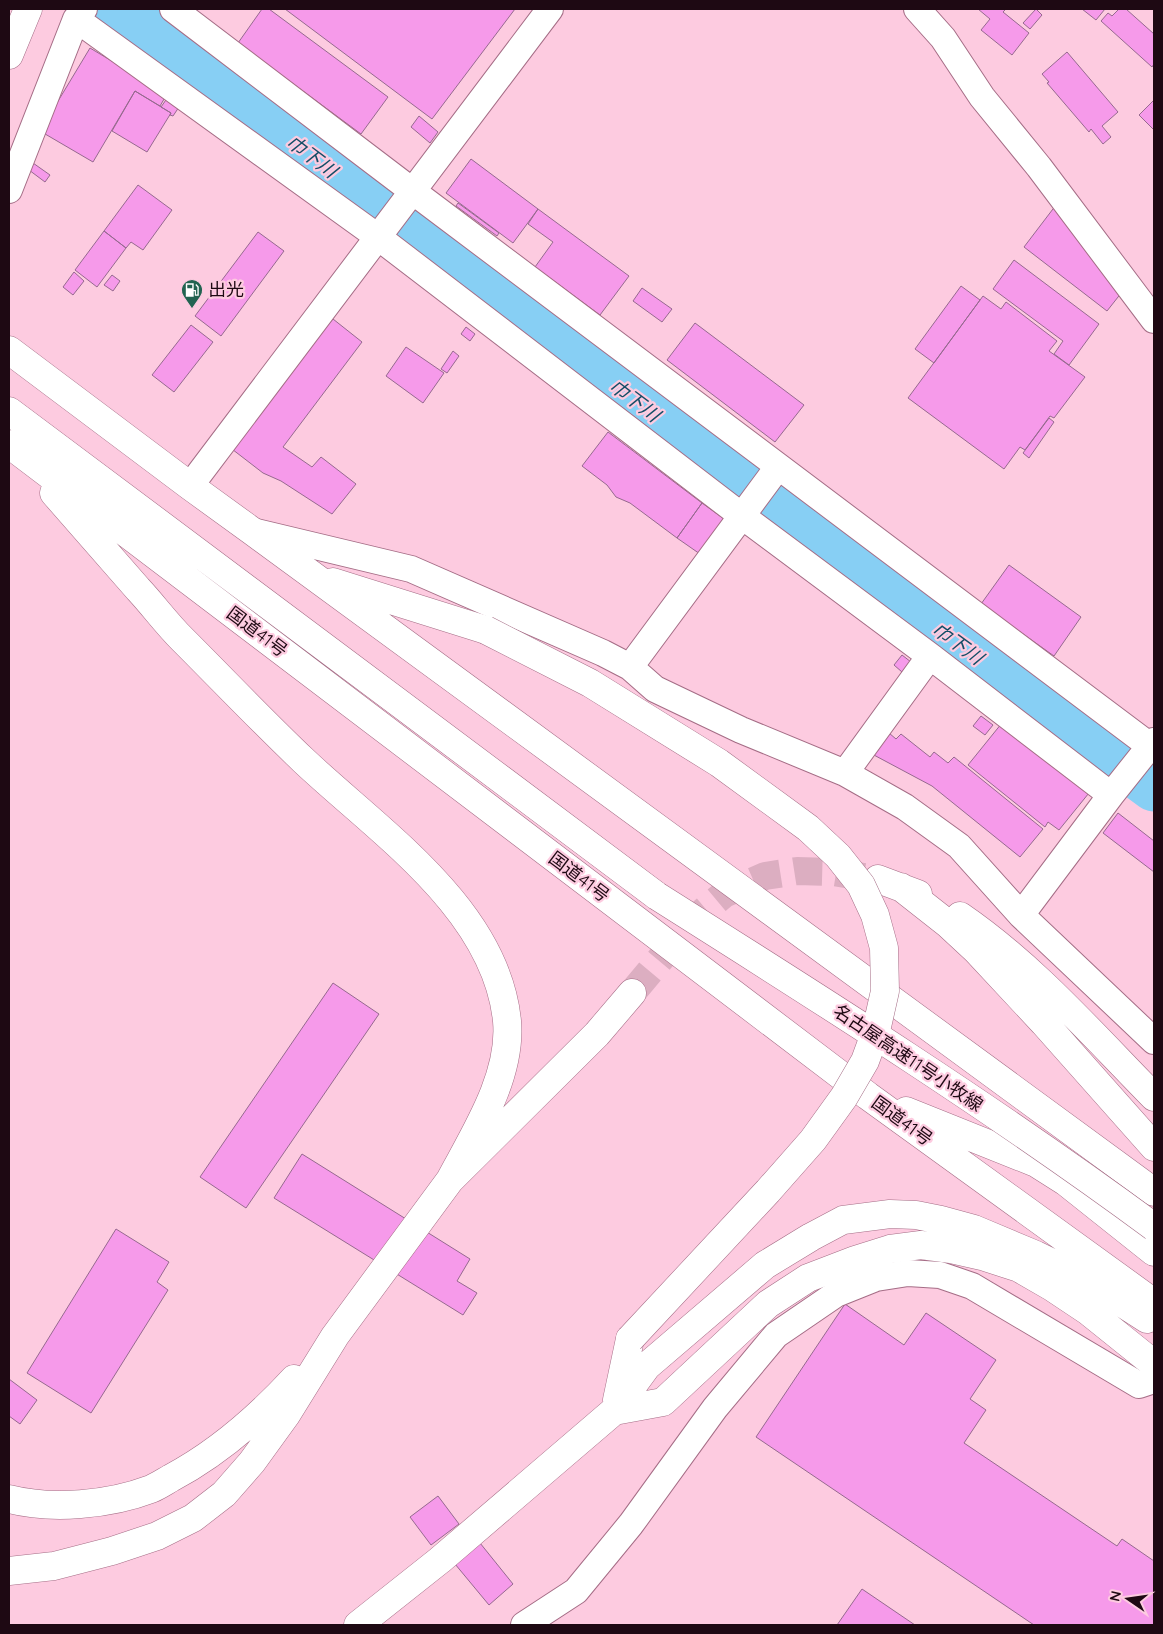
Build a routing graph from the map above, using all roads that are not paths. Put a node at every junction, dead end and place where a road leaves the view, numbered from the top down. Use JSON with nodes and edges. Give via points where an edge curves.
{"nodes":[{"id":1,"x":28,"y":9,"type":"edge"},
{"id":2,"x":173,"y":9,"type":"edge"},
{"id":3,"x":550,"y":9,"type":"edge"},
{"id":4,"x":917,"y":9,"type":"edge"},
{"id":5,"x":80,"y":14,"type":"edge"},
{"id":6,"x":9,"y":55,"type":"edge"},
{"id":7,"x":9,"y":190,"type":"edge"},
{"id":8,"x":411,"y":190,"type":"junction"},
{"id":9,"x":378,"y":237,"type":"junction"},
{"id":10,"x":1154,"y":320,"type":"edge"},
{"id":11,"x":9,"y":350,"type":"edge"},
{"id":12,"x":9,"y":411,"type":"edge"},
{"id":13,"x":13,"y":446,"type":"edge"},
{"id":14,"x":778,"y":467,"type":"junction"},
{"id":15,"x":190,"y":486,"type":"junction"},
{"id":16,"x":742,"y":516,"type":"junction"},
{"id":17,"x":252,"y":531,"type":"junction"},
{"id":18,"x":312,"y":575,"type":"junction"},
{"id":19,"x":930,"y":656,"type":"junction"},
{"id":20,"x":630,"y":667,"type":"junction"},
{"id":21,"x":1152,"y":744,"type":"edge"},
{"id":22,"x":845,"y":773,"type":"junction"},
{"id":23,"x":1111,"y":795,"type":"junction"},
{"id":24,"x":1022,"y":915,"type":"junction"},
{"id":25,"x":632,"y":993,"type":"tunnel mouth"},
{"id":26,"x":1154,"y":1041,"type":"edge"},
{"id":27,"x":868,"y":1096,"type":"junction"},
{"id":28,"x":1154,"y":1097,"type":"edge"},
{"id":29,"x":1154,"y":1147,"type":"edge"},
{"id":30,"x":450,"y":1180,"type":"junction"},
{"id":31,"x":1154,"y":1192,"type":"edge"},
{"id":32,"x":1154,"y":1227,"type":"edge"},
{"id":33,"x":1154,"y":1252,"type":"edge"},
{"id":34,"x":1154,"y":1303,"type":"edge"},
{"id":35,"x":1154,"y":1318,"type":"edge"},
{"id":36,"x":335,"y":1336,"type":"junction"},
{"id":37,"x":1154,"y":1364,"type":"edge"},
{"id":38,"x":1154,"y":1380,"type":"edge"},
{"id":39,"x":614,"y":1411,"type":"junction"},
{"id":40,"x":9,"y":1499,"type":"edge"},
{"id":41,"x":9,"y":1570,"type":"edge"},
{"id":42,"x":406,"y":1588,"type":"junction"},
{"id":43,"x":338,"y":1625,"type":"edge"},
{"id":44,"x":358,"y":1625,"type":"edge"},
{"id":45,"x":524,"y":1625,"type":"edge"}],
"edges":[{"from":1,"to":6,"type":"highway"},
{"from":2,"to":8,"type":"street"},
{"from":3,"to":8,"type":"street"},
{"from":4,"to":10,"type":"street","via":[[943,38],[982,97]]},
{"from":5,"to":7,"type":"street"},
{"from":5,"to":9,"type":"street"},
{"from":8,"to":9,"type":"street"},
{"from":8,"to":14,"type":"street"},
{"from":9,"to":15,"type":"street"},
{"from":9,"to":16,"type":"street"},
{"from":11,"to":15,"type":"highway"},
{"from":12,"to":32,"type":"highway","name":"名古屋高速11号小牧線","bridge":true,"via":[[657,896],[945,1082],[1081,1173]]},
{"from":13,"to":27,"type":"highway","name":"国道41号"},
{"from":13,"to":30,"type":"highway","via":[[179,636],[303,760],[427,872],[460,911],[484,948],[501,987],[507,1022],[505,1057],[481,1123]]},
{"from":14,"to":16,"type":"street"},
{"from":14,"to":21,"type":"street"},
{"from":15,"to":17,"type":"highway"},
{"from":16,"to":19,"type":"street"},
{"from":16,"to":20,"type":"street"},
{"from":17,"to":18,"type":"highway"},
{"from":17,"to":20,"type":"street","via":[[411,569]]},
{"from":18,"to":31,"type":"highway"},
{"from":18,"to":39,"type":"highway","bridge":true,"via":[[486,630],[590,684],[719,763],[808,828],[838,856],[860,885],[876,915],[884,948],[885,991],[865,1061],[813,1140],[630,1339]]},
{"from":19,"to":22,"type":"street"},
{"from":19,"to":23,"type":"street"},
{"from":20,"to":22,"type":"street","via":[[655,689],[741,730]]},
{"from":21,"to":23,"type":"street"},
{"from":22,"to":24,"type":"street","via":[[905,807],[958,846]]},
{"from":23,"to":24,"type":"street"},
{"from":24,"to":26,"type":"street"},
{"from":25,"to":30,"type":"highway","via":[[597,1034]]},
{"from":27,"to":33,"type":"highway","via":[[1036,1163],[1066,1182]]},
{"from":27,"to":34,"type":"highway","name":"国道41号"},
{"from":28,"to":29,"type":"highway","via":[[988,935],[946,906],[889,883],[948,924],[983,957]]},
{"from":30,"to":36,"type":"highway"},
{"from":35,"to":39,"type":"highway","via":[[1148,1319],[1085,1279],[974,1229],[916,1215],[890,1214],[843,1220],[765,1265],[647,1366]]},
{"from":36,"to":40,"type":"highway","via":[[274,1401],[232,1438],[195,1466],[151,1489],[107,1501],[65,1505]]},
{"from":36,"to":41,"type":"highway","via":[[286,1415],[252,1462],[224,1494],[193,1518],[157,1536],[112,1551],[54,1566]]},
{"from":37,"to":39,"type":"highway","via":[[1088,1311],[1018,1268],[982,1256],[921,1245],[890,1249],[808,1278],[768,1304],[664,1402]]},
{"from":38,"to":45,"type":"street","via":[[1139,1385],[972,1286],[940,1275],[908,1273],[876,1278],[836,1294],[776,1335],[715,1408],[631,1524],[576,1592]]},
{"from":39,"to":42,"type":"highway"},
{"from":42,"to":43,"type":"highway"},
{"from":42,"to":44,"type":"highway"}]}
